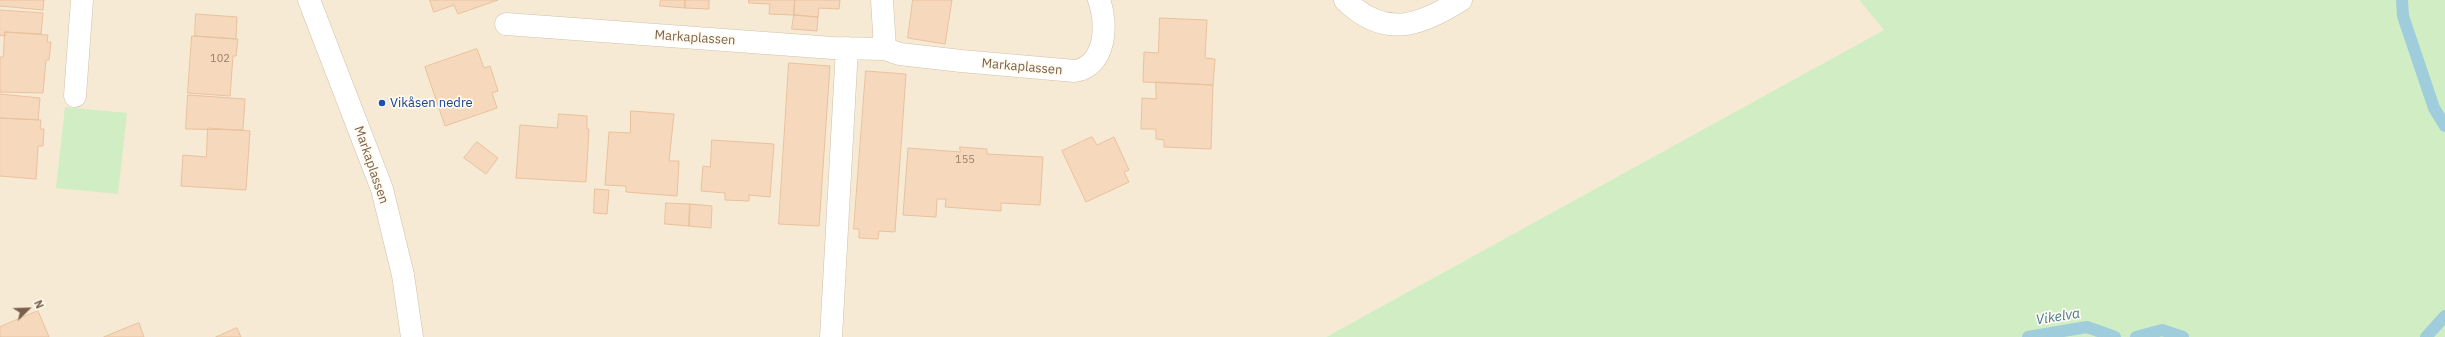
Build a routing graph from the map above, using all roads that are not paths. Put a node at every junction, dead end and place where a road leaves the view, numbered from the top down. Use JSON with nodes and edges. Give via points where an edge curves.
{"nodes":[{"id":1,"x":82,"y":0,"type":"edge"},
{"id":2,"x":309,"y":0,"type":"edge"},
{"id":3,"x":882,"y":0,"type":"edge"},
{"id":4,"x":1099,"y":0,"type":"edge"},
{"id":5,"x":1345,"y":0,"type":"edge"},
{"id":6,"x":1461,"y":0,"type":"edge"},
{"id":7,"x":506,"y":24,"type":"dead end"},
{"id":8,"x":847,"y":48,"type":"junction"},
{"id":9,"x":885,"y":49,"type":"junction"},
{"id":10,"x":75,"y":96,"type":"dead end"},
{"id":11,"x":412,"y":337,"type":"edge"},
{"id":12,"x":831,"y":337,"type":"edge"}],
"edges":[{"from":1,"to":10,"type":"street"},
{"from":2,"to":11,"type":"street","name":"Markaplassen","via":[[382,189],[403,275]]},
{"from":3,"to":9,"type":"street"},
{"from":4,"to":9,"type":"street","name":"Markaplassen","via":[[1103,42],[1091,64],[1083,70],[961,61],[900,54]]},
{"from":5,"to":6,"type":"street","via":[[1378,22],[1397,25],[1416,23],[1434,17]]},
{"from":7,"to":8,"type":"street","name":"Markaplassen"},
{"from":8,"to":9,"type":"street","name":"Markaplassen"},
{"from":8,"to":12,"type":"street"}]}
